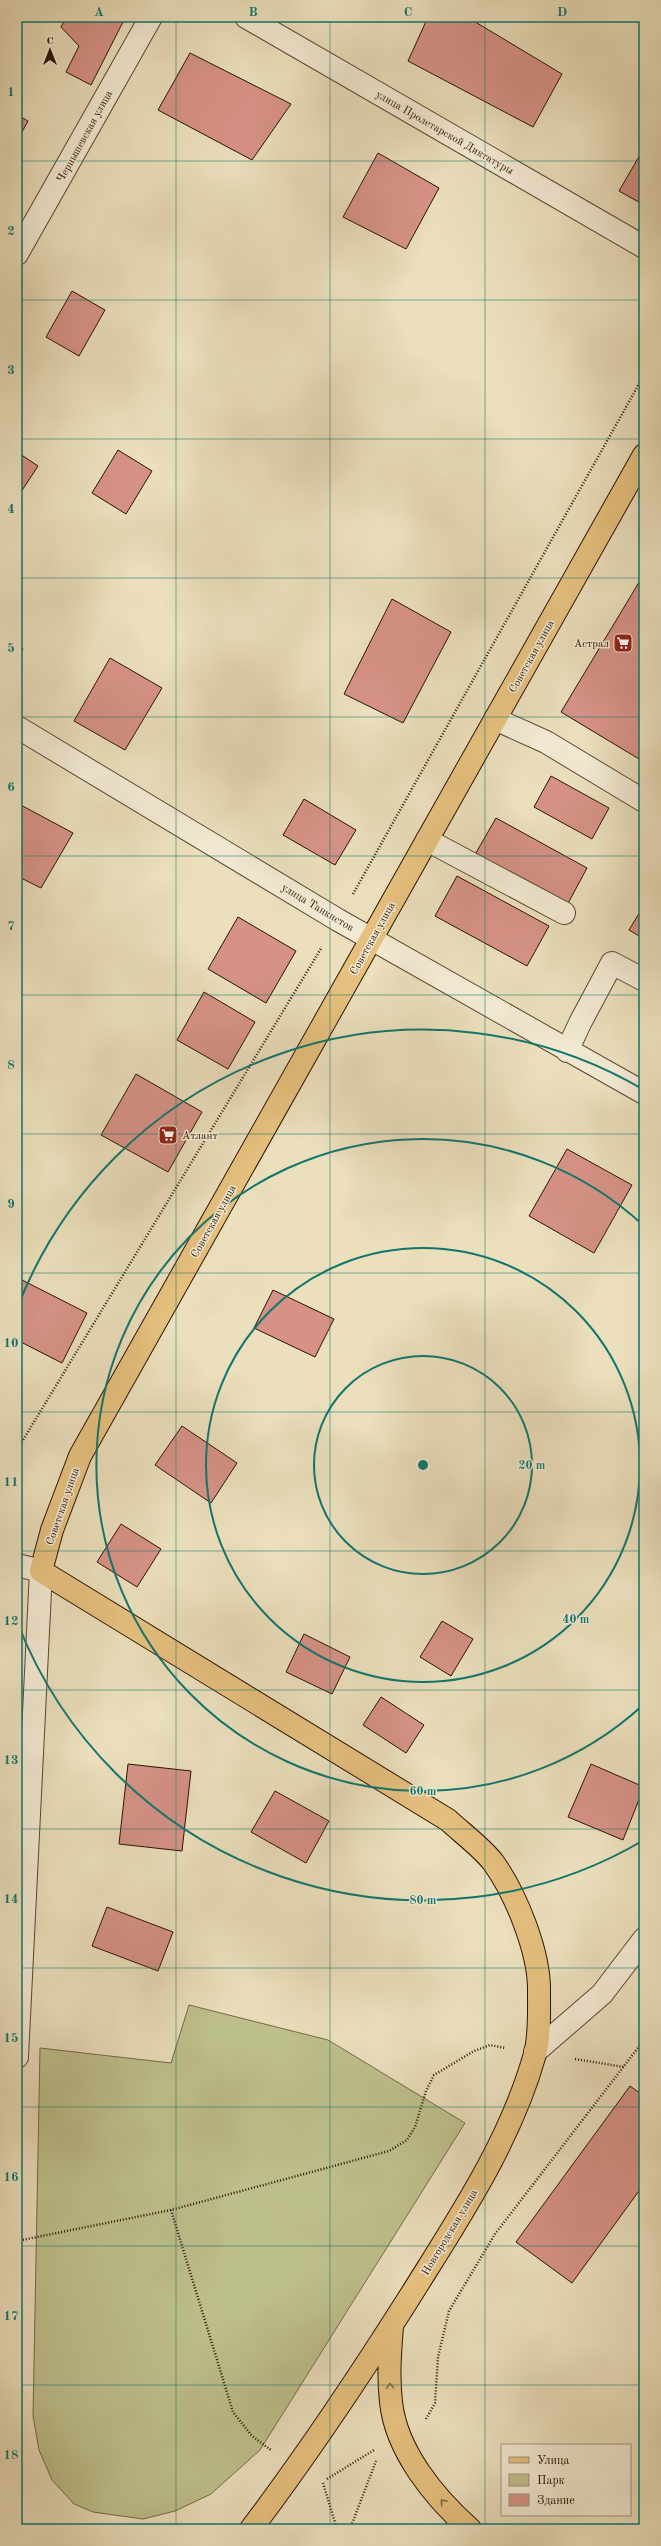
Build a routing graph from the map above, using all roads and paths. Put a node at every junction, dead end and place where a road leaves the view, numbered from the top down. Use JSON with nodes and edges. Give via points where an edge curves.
{"nodes":[{"id":1,"x":151,"y":17,"type":"edge"},
{"id":2,"x":246,"y":17,"type":"edge"},
{"id":3,"x":644,"y":247,"type":"edge"},
{"id":4,"x":17,"y":254,"type":"edge"},
{"id":5,"x":644,"y":455,"type":"edge"},
{"id":6,"x":495,"y":719,"type":"junction"},
{"id":7,"x":17,"y":727,"type":"edge"},
{"id":8,"x":644,"y":801,"type":"edge"},
{"id":9,"x":427,"y":840,"type":"junction"},
{"id":10,"x":564,"y":913,"type":"dead end"},
{"id":11,"x":372,"y":939,"type":"junction"},
{"id":12,"x":644,"y":980,"type":"edge"},
{"id":13,"x":567,"y":1051,"type":"junction"},
{"id":14,"x":644,"y":1093,"type":"edge"},
{"id":15,"x":17,"y":1565,"type":"edge"},
{"id":16,"x":41,"y":1571,"type":"junction"},
{"id":17,"x":642,"y":1948,"type":"edge"},
{"id":18,"x":644,"y":2040,"type":"edge"},
{"id":19,"x":535,"y":2052,"type":"junction"},
{"id":20,"x":17,"y":2057,"type":"edge"},
{"id":21,"x":624,"y":2067,"type":"junction"},
{"id":22,"x":171,"y":2210,"type":"junction"},
{"id":23,"x":17,"y":2241,"type":"edge"},
{"id":24,"x":392,"y":2324,"type":"junction"},
{"id":25,"x":424,"y":2421,"type":"dead end"},
{"id":26,"x":376,"y":2449,"type":"dead end"},
{"id":27,"x":274,"y":2451,"type":"dead end"},
{"id":28,"x":377,"y":2459,"type":"dead end"},
{"id":29,"x":251,"y":2529,"type":"edge"},
{"id":30,"x":338,"y":2529,"type":"edge"},
{"id":31,"x":350,"y":2529,"type":"edge"},
{"id":32,"x":470,"y":2529,"type":"edge"}],
"edges":[{"from":1,"to":4,"type":"street","name":"Чернышевская улица"},
{"from":2,"to":3,"type":"street","name":"улица Пролетарской Диктатуры"},
{"from":5,"to":6,"type":"main road","name":"Советская улица"},
{"from":6,"to":8,"type":"street","via":[[546,742]]},
{"from":6,"to":9,"type":"main road","name":"Советская улица"},
{"from":7,"to":11,"type":"street","name":"улица Танкистов"},
{"from":9,"to":10,"type":"street"},
{"from":9,"to":11,"type":"main road","name":"Советская улица"},
{"from":11,"to":13,"type":"street","name":"улица Танкистов"},
{"from":11,"to":16,"type":"main road","name":"Советская улица","via":[[80,1456],[52,1530]]},
{"from":12,"to":13,"type":"street","via":[[612,963]]},
{"from":13,"to":14,"type":"street","name":"улица Танкистов"},
{"from":15,"to":16,"type":"street"},
{"from":16,"to":19,"type":"main road","name":"Новгородская улица","via":[[448,1820],[492,1861],[519,1907],[529,1934],[540,1990]]},
{"from":16,"to":20,"type":"street","name":"Советская улица"},
{"from":17,"to":19,"type":"street","via":[[602,1994]]},
{"from":18,"to":21,"type":"path"},
{"from":19,"to":21,"type":"path"},
{"from":19,"to":22,"type":"path","via":[[490,2045],[474,2051],[434,2075],[426,2091],[415,2127],[407,2140],[389,2151]]},
{"from":19,"to":24,"type":"main road","name":"Новгородская улица","via":[[512,2119],[468,2204]]},
{"from":21,"to":25,"type":"path","via":[[496,2234],[449,2311],[438,2357],[434,2403]]},
{"from":22,"to":23,"type":"path"},
{"from":22,"to":27,"type":"path","via":[[233,2412],[252,2436]]},
{"from":24,"to":29,"type":"main road","name":"Новгородская улица","via":[[299,2465]]},
{"from":32,"to":24,"type":"main road","one_way":true,"via":[[423,2480],[401,2436],[391,2404],[389,2367]]},
{"from":26,"to":30,"type":"path","via":[[322,2482]]},
{"from":28,"to":31,"type":"path"}]}
